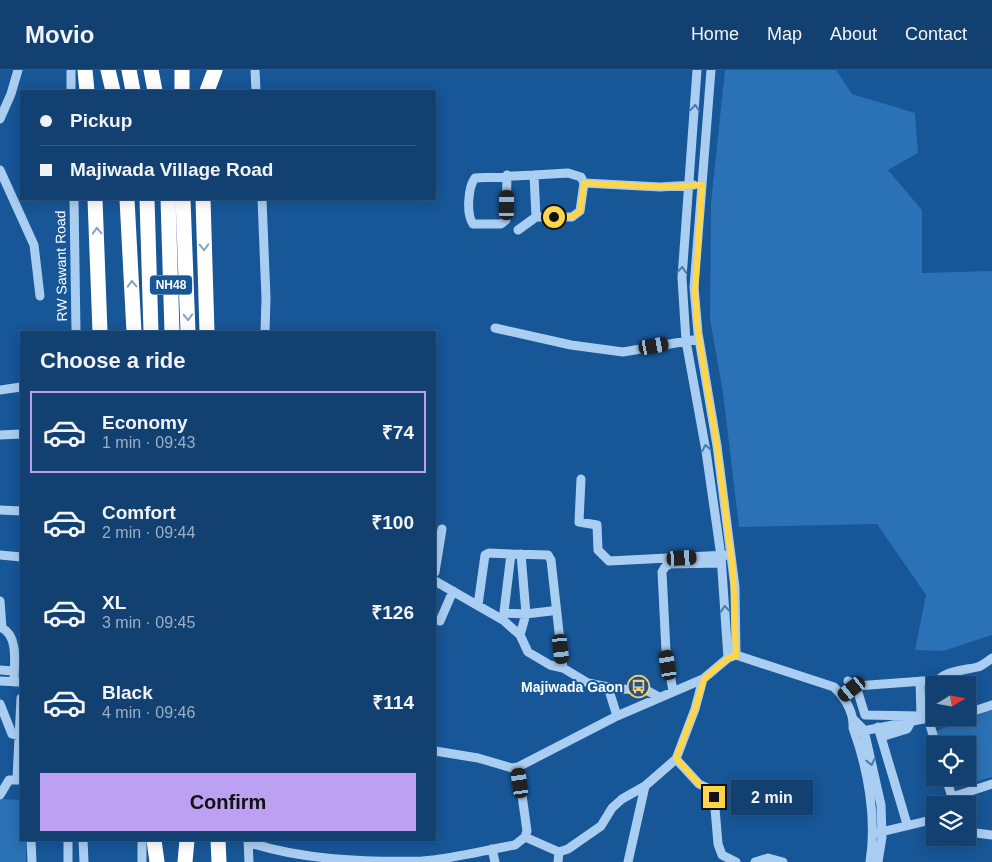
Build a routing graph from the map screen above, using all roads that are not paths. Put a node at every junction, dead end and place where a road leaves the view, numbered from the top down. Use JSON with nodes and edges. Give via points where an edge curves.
{"nodes":[{"id":1,"x":18,"y":70,"type":"edge"},
{"id":2,"x":71,"y":70,"type":"edge"},
{"id":3,"x":85,"y":70,"type":"edge"},
{"id":4,"x":108,"y":70,"type":"edge"},
{"id":5,"x":129,"y":70,"type":"edge"},
{"id":6,"x":151,"y":70,"type":"edge"},
{"id":7,"x":182,"y":70,"type":"edge"},
{"id":8,"x":215,"y":70,"type":"edge"},
{"id":9,"x":255,"y":70,"type":"edge"},
{"id":10,"x":697,"y":70,"type":"edge"},
{"id":11,"x":711,"y":70,"type":"edge"},
{"id":12,"x":71,"y":90,"type":"edge"},
{"id":13,"x":87,"y":90,"type":"edge"},
{"id":14,"x":113,"y":90,"type":"edge"},
{"id":15,"x":133,"y":90,"type":"edge"},
{"id":16,"x":155,"y":90,"type":"edge"},
{"id":17,"x":182,"y":90,"type":"edge"},
{"id":18,"x":207,"y":90,"type":"edge"},
{"id":19,"x":256,"y":90,"type":"edge"},
{"id":20,"x":0,"y":119,"type":"edge"},
{"id":21,"x":0,"y":170,"type":"edge"},
{"id":22,"x":507,"y":175,"type":"junction"},
{"id":23,"x":534,"y":175,"type":"junction"},
{"id":24,"x":584,"y":183,"type":"junction"},
{"id":25,"x":702,"y":185,"type":"junction"},
{"id":26,"x":689,"y":186,"type":"junction"},
{"id":27,"x":74,"y":200,"type":"edge"},
{"id":28,"x":95,"y":200,"type":"edge"},
{"id":29,"x":128,"y":200,"type":"edge"},
{"id":30,"x":147,"y":200,"type":"edge"},
{"id":31,"x":168,"y":200,"type":"edge"},
{"id":32,"x":183,"y":200,"type":"edge"},
{"id":33,"x":203,"y":200,"type":"edge"},
{"id":34,"x":262,"y":200,"type":"edge"},
{"id":35,"x":536,"y":218,"type":"junction"},
{"id":36,"x":518,"y":230,"type":"dead end"},
{"id":37,"x":185,"y":241,"type":"junction"},
{"id":38,"x":130,"y":243,"type":"junction"},
{"id":39,"x":683,"y":293,"type":"junction"},
{"id":40,"x":695,"y":293,"type":"junction"},
{"id":41,"x":40,"y":296,"type":"dead end"},
{"id":42,"x":495,"y":328,"type":"dead end"},
{"id":43,"x":76,"y":331,"type":"edge"},
{"id":44,"x":100,"y":331,"type":"edge"},
{"id":45,"x":134,"y":331,"type":"edge"},
{"id":46,"x":151,"y":331,"type":"edge"},
{"id":47,"x":172,"y":331,"type":"edge"},
{"id":48,"x":188,"y":331,"type":"edge"},
{"id":49,"x":206,"y":331,"type":"edge"},
{"id":50,"x":266,"y":331,"type":"edge"},
{"id":51,"x":699,"y":339,"type":"junction"},
{"id":52,"x":686,"y":341,"type":"junction"},
{"id":53,"x":20,"y":387,"type":"edge"},
{"id":54,"x":0,"y":390,"type":"edge"},
{"id":55,"x":20,"y":434,"type":"edge"},
{"id":56,"x":0,"y":435,"type":"edge"},
{"id":57,"x":581,"y":479,"type":"dead end"},
{"id":58,"x":0,"y":510,"type":"edge"},
{"id":59,"x":20,"y":511,"type":"edge"},
{"id":60,"x":442,"y":529,"type":"dead end"},
{"id":61,"x":511,"y":554,"type":"junction"},
{"id":62,"x":521,"y":554,"type":"junction"},
{"id":63,"x":0,"y":555,"type":"edge"},
{"id":64,"x":731,"y":555,"type":"junction"},
{"id":65,"x":20,"y":557,"type":"edge"},
{"id":66,"x":721,"y":559,"type":"junction"},
{"id":67,"x":436,"y":566,"type":"edge"},
{"id":68,"x":436,"y":582,"type":"edge"},
{"id":69,"x":453,"y":591,"type":"junction"},
{"id":70,"x":0,"y":601,"type":"edge"},
{"id":71,"x":478,"y":605,"type":"junction"},
{"id":72,"x":552,"y":611,"type":"dead end"},
{"id":73,"x":526,"y":614,"type":"junction"},
{"id":74,"x":503,"y":616,"type":"junction"},
{"id":75,"x":440,"y":621,"type":"dead end"},
{"id":76,"x":520,"y":635,"type":"junction"},
{"id":77,"x":732,"y":657,"type":"junction"},
{"id":78,"x":992,"y":658,"type":"edge"},
{"id":79,"x":562,"y":668,"type":"junction"},
{"id":80,"x":0,"y":670,"type":"edge"},
{"id":81,"x":14,"y":670,"type":"junction"},
{"id":82,"x":942,"y":676,"type":"edge"},
{"id":83,"x":704,"y":679,"type":"junction"},
{"id":84,"x":0,"y":681,"type":"edge"},
{"id":85,"x":920,"y":681,"type":"junction"},
{"id":86,"x":18,"y":682,"type":"edge"},
{"id":87,"x":926,"y":682,"type":"edge"},
{"id":88,"x":852,"y":683,"type":"junction"},
{"id":89,"x":608,"y":687,"type":"junction"},
{"id":90,"x":672,"y":691,"type":"junction"},
{"id":91,"x":844,"y":696,"type":"junction"},
{"id":92,"x":659,"y":697,"type":"junction"},
{"id":93,"x":0,"y":704,"type":"edge"},
{"id":94,"x":992,"y":705,"type":"edge"},
{"id":95,"x":976,"y":710,"type":"edge"},
{"id":96,"x":883,"y":715,"type":"junction"},
{"id":97,"x":617,"y":716,"type":"junction"},
{"id":98,"x":20,"y":717,"type":"edge"},
{"id":99,"x":926,"y":718,"type":"edge"},
{"id":100,"x":881,"y":730,"type":"junction"},
{"id":101,"x":859,"y":732,"type":"junction"},
{"id":102,"x":19,"y":736,"type":"junction"},
{"id":103,"x":436,"y":751,"type":"edge"},
{"id":104,"x":676,"y":758,"type":"junction"},
{"id":105,"x":518,"y":766,"type":"junction"},
{"id":106,"x":19,"y":780,"type":"edge"},
{"id":107,"x":992,"y":784,"type":"edge"},
{"id":108,"x":645,"y":786,"type":"junction"},
{"id":109,"x":873,"y":789,"type":"junction"},
{"id":110,"x":0,"y":794,"type":"edge"},
{"id":111,"x":963,"y":796,"type":"edge"},
{"id":112,"x":926,"y":821,"type":"edge"},
{"id":113,"x":907,"y":824,"type":"junction"},
{"id":114,"x":882,"y":832,"type":"junction"},
{"id":115,"x":976,"y":833,"type":"edge"},
{"id":116,"x":872,"y":834,"type":"junction"},
{"id":117,"x":992,"y":835,"type":"edge"},
{"id":118,"x":524,"y":837,"type":"junction"},
{"id":119,"x":31,"y":841,"type":"edge"},
{"id":120,"x":68,"y":841,"type":"edge"},
{"id":121,"x":84,"y":841,"type":"edge"},
{"id":122,"x":142,"y":841,"type":"edge"},
{"id":123,"x":154,"y":841,"type":"edge"},
{"id":124,"x":160,"y":841,"type":"edge"},
{"id":125,"x":182,"y":841,"type":"edge"},
{"id":126,"x":187,"y":841,"type":"edge"},
{"id":127,"x":218,"y":841,"type":"edge"},
{"id":128,"x":248,"y":841,"type":"edge"},
{"id":129,"x":492,"y":849,"type":"junction"},
{"id":130,"x":559,"y":852,"type":"junction"},
{"id":131,"x":32,"y":862,"type":"edge"},
{"id":132,"x":68,"y":862,"type":"edge"},
{"id":133,"x":84,"y":862,"type":"edge"},
{"id":134,"x":142,"y":862,"type":"edge"},
{"id":135,"x":158,"y":862,"type":"edge"},
{"id":136,"x":184,"y":862,"type":"edge"},
{"id":137,"x":219,"y":862,"type":"edge"},
{"id":138,"x":249,"y":862,"type":"edge"},
{"id":139,"x":495,"y":862,"type":"edge"},
{"id":140,"x":558,"y":862,"type":"edge"},
{"id":141,"x":628,"y":862,"type":"edge"},
{"id":142,"x":736,"y":862,"type":"edge"},
{"id":143,"x":755,"y":862,"type":"edge"},
{"id":144,"x":783,"y":862,"type":"edge"},
{"id":145,"x":870,"y":862,"type":"edge"},
{"id":146,"x":878,"y":862,"type":"edge"}],
"edges":[{"from":1,"to":20,"type":"street"},
{"from":2,"to":12,"type":"street"},
{"from":3,"to":13,"type":"highway"},
{"from":4,"to":14,"type":"highway"},
{"from":5,"to":15,"type":"highway"},
{"from":6,"to":16,"type":"highway"},
{"from":7,"to":17,"type":"highway"},
{"from":8,"to":18,"type":"highway"},
{"from":9,"to":19,"type":"street"},
{"from":26,"to":10,"type":"street","one_way":true},
{"from":11,"to":25,"type":"street"},
{"from":21,"to":41,"type":"street","via":[[34,245]]},
{"from":22,"to":22,"type":"street","via":[[476,178],[470,185],[469,219],[472,224],[501,224],[506,220]]},
{"from":22,"to":23,"type":"street"},
{"from":23,"to":24,"type":"street","via":[[568,173],[581,177]]},
{"from":23,"to":35,"type":"street"},
{"from":24,"to":26,"type":"street"},
{"from":24,"to":35,"type":"street","via":[[580,211],[572,217]]},
{"from":25,"to":26,"type":"street"},
{"from":25,"to":40,"type":"street"},
{"from":39,"to":26,"type":"street","one_way":true},
{"from":27,"to":43,"type":"street","name":"RW Sawant Road"},
{"from":44,"to":28,"type":"highway","one_way":true},
{"from":29,"to":38,"type":"highway"},
{"from":30,"to":46,"type":"highway","number":"NH48"},
{"from":31,"to":47,"type":"highway","number":"NH48"},
{"from":32,"to":37,"type":"highway"},
{"from":33,"to":49,"type":"highway","one_way":true},
{"from":34,"to":50,"type":"street"},
{"from":35,"to":36,"type":"street"},
{"from":37,"to":38,"type":"highway"},
{"from":37,"to":48,"type":"highway","one_way":true},
{"from":45,"to":38,"type":"highway","one_way":true},
{"from":39,"to":40,"type":"street"},
{"from":39,"to":52,"type":"street"},
{"from":40,"to":51,"type":"street"},
{"from":42,"to":52,"type":"street","via":[[571,345],[622,352]]},
{"from":51,"to":52,"type":"street"},
{"from":51,"to":64,"type":"street"},
{"from":66,"to":52,"type":"street","one_way":true},
{"from":53,"to":54,"type":"street"},
{"from":55,"to":56,"type":"street"},
{"from":57,"to":66,"type":"street","via":[[579,522],[597,526],[598,550],[608,561]]},
{"from":58,"to":59,"type":"street"},
{"from":60,"to":67,"type":"street"},
{"from":61,"to":62,"type":"street"},
{"from":61,"to":71,"type":"street","via":[[485,555]]},
{"from":61,"to":74,"type":"street"},
{"from":62,"to":73,"type":"street"},
{"from":62,"to":79,"type":"street","via":[[548,554],[551,560]]},
{"from":63,"to":65,"type":"street"},
{"from":64,"to":66,"type":"street"},
{"from":64,"to":77,"type":"street","via":[[735,587]]},
{"from":77,"to":66,"type":"street","one_way":true},
{"from":66,"to":90,"type":"street","via":[[670,564],[662,572],[666,651]]},
{"from":68,"to":69,"type":"street"},
{"from":69,"to":71,"type":"street"},
{"from":69,"to":75,"type":"street"},
{"from":70,"to":81,"type":"street","via":[[2,628],[12,637]]},
{"from":71,"to":74,"type":"street"},
{"from":72,"to":73,"type":"street"},
{"from":73,"to":74,"type":"street"},
{"from":73,"to":76,"type":"street"},
{"from":74,"to":76,"type":"street"},
{"from":76,"to":79,"type":"street","via":[[528,652]]},
{"from":77,"to":83,"type":"street"},
{"from":77,"to":91,"type":"street","via":[[834,687]]},
{"from":78,"to":82,"type":"street","via":[[981,666]]},
{"from":79,"to":89,"type":"street","via":[[588,683]]},
{"from":80,"to":81,"type":"street"},
{"from":81,"to":86,"type":"street"},
{"from":83,"to":90,"type":"street"},
{"from":83,"to":104,"type":"street"},
{"from":84,"to":86,"type":"street"},
{"from":85,"to":87,"type":"street"},
{"from":85,"to":88,"type":"street"},
{"from":85,"to":96,"type":"street","via":[[921,716]]},
{"from":88,"to":91,"type":"street"},
{"from":88,"to":96,"type":"street","via":[[865,715]]},
{"from":89,"to":92,"type":"street","via":[[646,690]]},
{"from":89,"to":97,"type":"street"},
{"from":90,"to":92,"type":"street"},
{"from":91,"to":101,"type":"street"},
{"from":92,"to":97,"type":"street"},
{"from":93,"to":102,"type":"street","via":[[12,734]]},
{"from":94,"to":95,"type":"street"},
{"from":96,"to":100,"type":"street"},
{"from":97,"to":105,"type":"street"},
{"from":98,"to":102,"type":"street"},
{"from":99,"to":100,"type":"street"},
{"from":100,"to":101,"type":"street"},
{"from":100,"to":113,"type":"street"},
{"from":101,"to":109,"type":"street"},
{"from":102,"to":106,"type":"street"},
{"from":103,"to":105,"type":"street","via":[[512,768]]},
{"from":104,"to":108,"type":"street"},
{"from":104,"to":142,"type":"street","via":[[699,784],[710,789],[714,797],[718,844],[722,855]]},
{"from":105,"to":118,"type":"street","via":[[527,831]]},
{"from":106,"to":110,"type":"street","via":[[9,780]]},
{"from":107,"to":111,"type":"street"},
{"from":108,"to":130,"type":"street","via":[[612,808],[601,826]]},
{"from":108,"to":141,"type":"street"},
{"from":109,"to":114,"type":"street"},
{"from":109,"to":116,"type":"street"},
{"from":112,"to":113,"type":"street"},
{"from":113,"to":114,"type":"street"},
{"from":114,"to":116,"type":"street"},
{"from":114,"to":146,"type":"street"},
{"from":115,"to":117,"type":"street"},
{"from":116,"to":145,"type":"street"},
{"from":118,"to":129,"type":"street","via":[[516,845]]},
{"from":118,"to":130,"type":"street"},
{"from":119,"to":131,"type":"street"},
{"from":120,"to":132,"type":"street"},
{"from":121,"to":133,"type":"street"},
{"from":122,"to":134,"type":"street"},
{"from":123,"to":135,"type":"highway"},
{"from":124,"to":135,"type":"highway"},
{"from":125,"to":136,"type":"highway"},
{"from":126,"to":136,"type":"highway"},
{"from":127,"to":137,"type":"highway"},
{"from":128,"to":129,"type":"street","via":[[272,850],[346,860],[422,861]]},
{"from":128,"to":138,"type":"street"},
{"from":129,"to":139,"type":"street"},
{"from":130,"to":140,"type":"street"},
{"from":143,"to":144,"type":"street","via":[[768,858]]}]}
